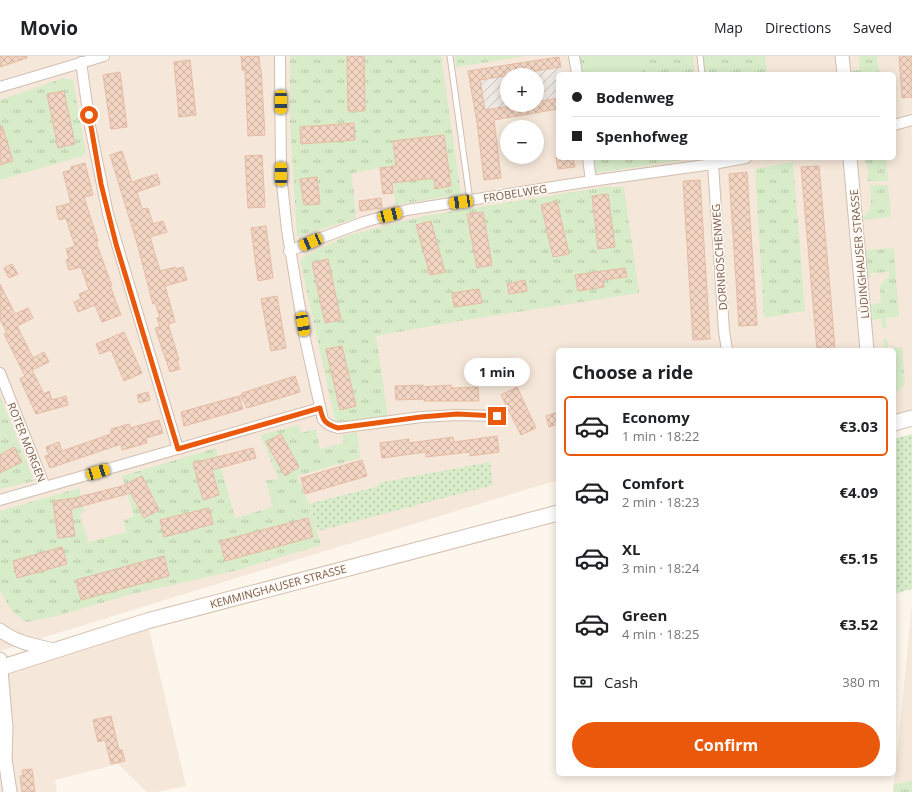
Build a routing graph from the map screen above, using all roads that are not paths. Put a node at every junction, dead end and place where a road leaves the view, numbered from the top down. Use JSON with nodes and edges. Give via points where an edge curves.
{"nodes":[{"id":1,"x":104,"y":56,"type":"edge"},
{"id":2,"x":280,"y":56,"type":"edge"},
{"id":3,"x":450,"y":56,"type":"edge"},
{"id":4,"x":574,"y":56,"type":"edge"},
{"id":5,"x":700,"y":56,"type":"edge"},
{"id":6,"x":842,"y":56,"type":"edge"},
{"id":7,"x":81,"y":62,"type":"junction"},
{"id":8,"x":576,"y":72,"type":"edge"},
{"id":9,"x":702,"y":72,"type":"edge"},
{"id":10,"x":844,"y":72,"type":"edge"},
{"id":11,"x":0,"y":87,"type":"edge"},
{"id":12,"x":912,"y":120,"type":"edge"},
{"id":13,"x":896,"y":124,"type":"edge"},
{"id":14,"x":588,"y":160,"type":"edge"},
{"id":15,"x":724,"y":160,"type":"edge"},
{"id":16,"x":850,"y":160,"type":"edge"},
{"id":17,"x":713,"y":161,"type":"edge"},
{"id":18,"x":591,"y":181,"type":"junction"},
{"id":19,"x":470,"y":200,"type":"junction"},
{"id":20,"x":289,"y":251,"type":"junction"},
{"id":21,"x":727,"y":348,"type":"edge"},
{"id":22,"x":867,"y":348,"type":"edge"},
{"id":23,"x":0,"y":373,"type":"edge"},
{"id":24,"x":320,"y":408,"type":"junction"},
{"id":25,"x":497,"y":416,"type":"dead end"},
{"id":26,"x":912,"y":418,"type":"edge"},
{"id":27,"x":896,"y":422,"type":"edge"},
{"id":28,"x":178,"y":449,"type":"junction"},
{"id":29,"x":45,"y":487,"type":"junction"},
{"id":30,"x":0,"y":500,"type":"edge"},
{"id":31,"x":556,"y":513,"type":"edge"},
{"id":32,"x":0,"y":630,"type":"edge"},
{"id":33,"x":54,"y":650,"type":"junction"},
{"id":34,"x":0,"y":665,"type":"edge"},
{"id":35,"x":0,"y":747,"type":"edge"},
{"id":36,"x":5,"y":759,"type":"junction"},
{"id":37,"x":10,"y":792,"type":"edge"}],
"edges":[{"from":1,"to":7,"type":"street"},
{"from":2,"to":20,"type":"street","via":[[281,174]]},
{"from":3,"to":19,"type":"lane"},
{"from":4,"to":8,"type":"street"},
{"from":5,"to":9,"type":"lane"},
{"from":6,"to":10,"type":"street"},
{"from":7,"to":11,"type":"street"},
{"from":7,"to":28,"type":"street","via":[[90,126],[108,214]]},
{"from":12,"to":13,"type":"street"},
{"from":14,"to":18,"type":"street"},
{"from":15,"to":17,"type":"street","name":"FRÖBELWEG"},
{"from":16,"to":22,"type":"street","name":"LÜDINGHAUSER STRASSE"},
{"from":17,"to":18,"type":"street","name":"FRÖBELWEG"},
{"from":17,"to":21,"type":"street","name":"DORNRÖSCHENWEG"},
{"from":18,"to":19,"type":"street","name":"FRÖBELWEG"},
{"from":19,"to":20,"type":"street","name":"FRÖBELWEG","via":[[407,210],[377,218]]},
{"from":20,"to":24,"type":"street"},
{"from":23,"to":29,"type":"street","name":"ROTER MORGEN"},
{"from":24,"to":25,"type":"street","via":[[323,420],[338,428],[457,414]]},
{"from":24,"to":28,"type":"street"},
{"from":26,"to":27,"type":"main road"},
{"from":28,"to":29,"type":"street"},
{"from":29,"to":30,"type":"street"},
{"from":31,"to":33,"type":"main road","name":"KEMMINGHAUSER STRASSE","via":[[146,621]]},
{"from":32,"to":33,"type":"street","via":[[26,643]]},
{"from":33,"to":34,"type":"main road","name":"KEMMINGHAUSER STRASSE"},
{"from":34,"to":36,"type":"street","via":[[6,727]]},
{"from":35,"to":36,"type":"street"},
{"from":36,"to":37,"type":"street"}]}
